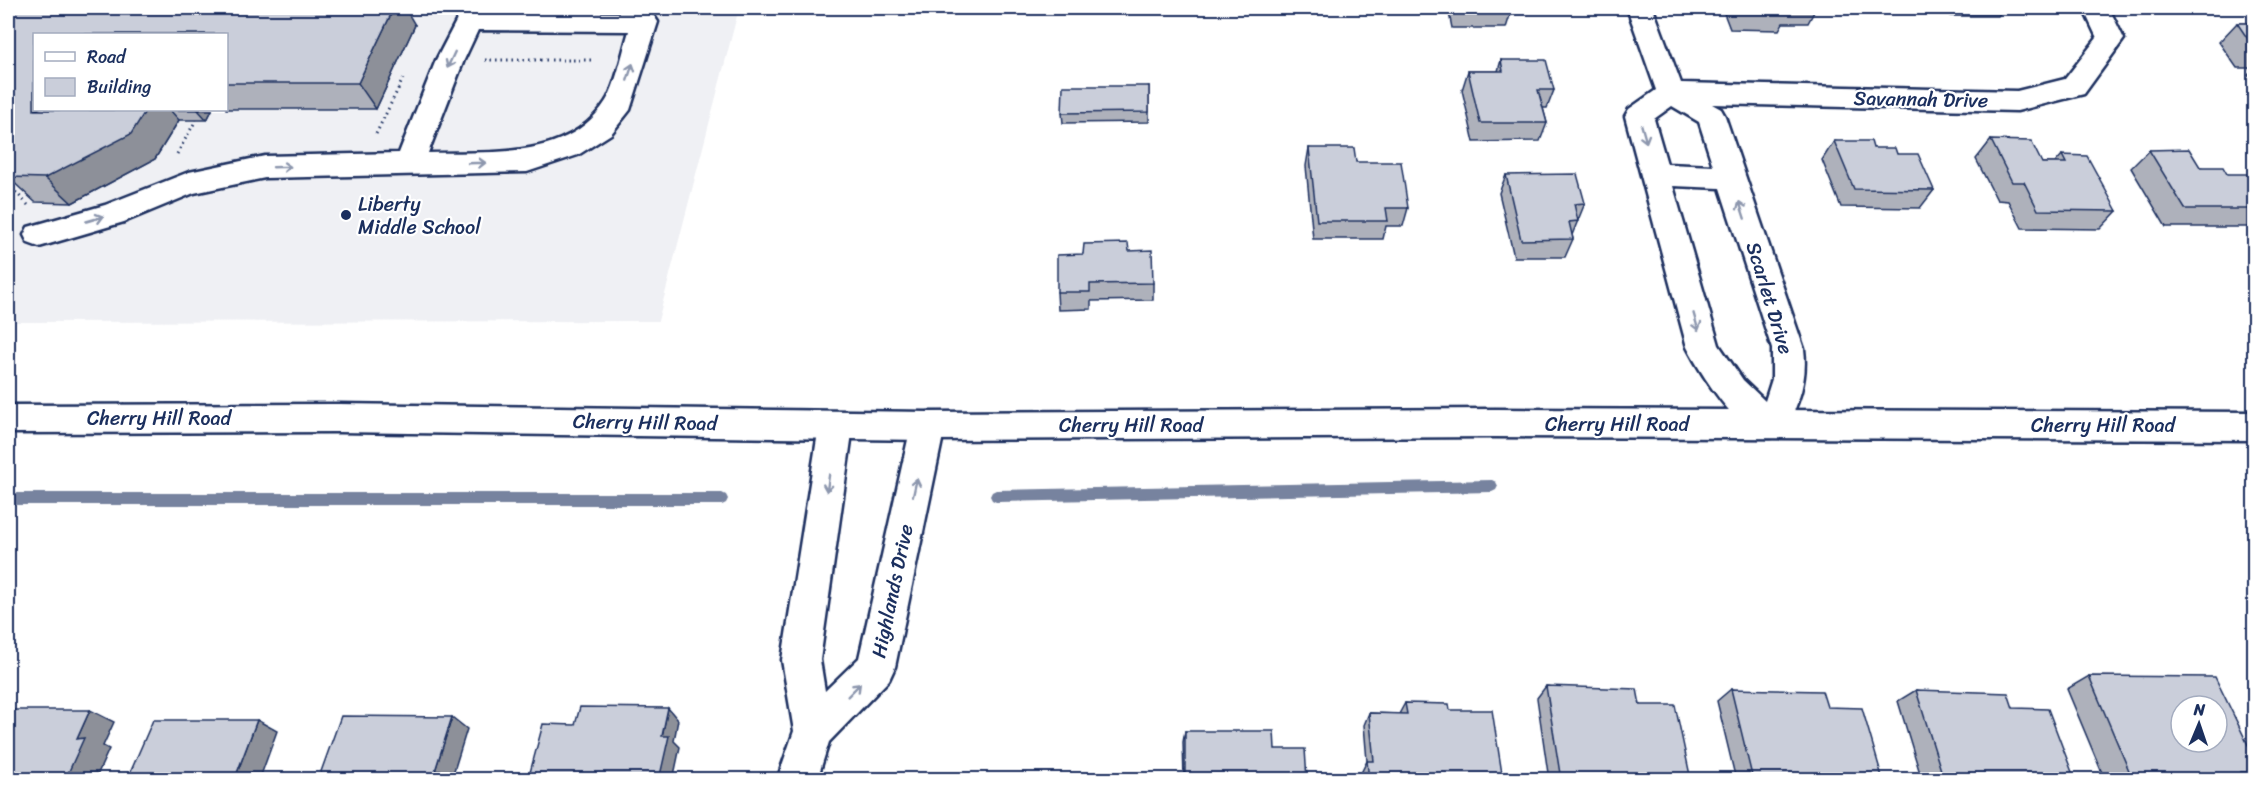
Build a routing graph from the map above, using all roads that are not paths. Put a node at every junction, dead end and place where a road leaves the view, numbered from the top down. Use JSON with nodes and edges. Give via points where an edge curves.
{"nodes":[{"id":1,"x":1640,"y":8,"type":"edge"},
{"id":2,"x":2096,"y":8,"type":"edge"},
{"id":3,"x":474,"y":14,"type":"edge"},
{"id":4,"x":1671,"y":93,"type":"junction"},
{"id":5,"x":409,"y":164,"type":"junction"},
{"id":6,"x":1655,"y":176,"type":"junction"},
{"id":7,"x":1731,"y":177,"type":"junction"},
{"id":8,"x":39,"y":235,"type":"dead end"},
{"id":9,"x":8,"y":419,"type":"edge"},
{"id":10,"x":1770,"y":424,"type":"junction"},
{"id":11,"x":836,"y":426,"type":"junction"},
{"id":12,"x":928,"y":426,"type":"junction"},
{"id":13,"x":2254,"y":426,"type":"edge"},
{"id":14,"x":813,"y":731,"type":"junction"},
{"id":15,"x":797,"y":780,"type":"edge"}],
"edges":[{"from":1,"to":4,"type":"street"},
{"from":2,"to":4,"type":"street","name":"Savannah Drive","via":[[2111,39],[2074,87],[2017,101]]},
{"from":3,"to":5,"type":"street","one_way":true,"via":[[450,60]]},
{"from":5,"to":3,"type":"street","one_way":true,"via":[[527,161],[568,148],[601,127],[620,103],[645,22]]},
{"from":4,"to":6,"type":"street","one_way":true,"via":[[1639,116]]},
{"from":4,"to":7,"type":"street","name":"Scarlet Drive","via":[[1711,116]]},
{"from":8,"to":5,"type":"street","one_way":true,"via":[[112,214],[189,183],[265,167]]},
{"from":6,"to":7,"type":"street"},
{"from":6,"to":10,"type":"street","one_way":true,"via":[[1703,347],[1731,391]]},
{"from":10,"to":7,"type":"street","name":"Scarlet Drive","one_way":true,"via":[[1781,407],[1791,368]]},
{"from":9,"to":11,"type":"street","name":"Cherry Hill Road","via":[[339,418]]},
{"from":10,"to":12,"type":"street","name":"Cherry Hill Road"},
{"from":10,"to":13,"type":"street","name":"Cherry Hill Road"},
{"from":11,"to":12,"type":"street","name":"Cherry Hill Road"},
{"from":11,"to":14,"type":"street","name":"Highlands Drive","one_way":true,"via":[[801,660]]},
{"from":14,"to":12,"type":"street","name":"Highlands Drive","one_way":true,"via":[[876,667]]},
{"from":14,"to":15,"type":"street","name":"Highlands Drive"}]}
